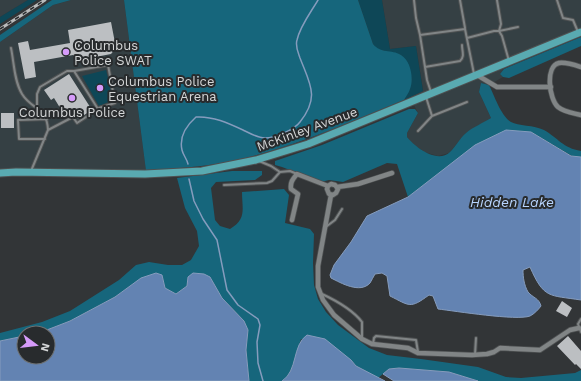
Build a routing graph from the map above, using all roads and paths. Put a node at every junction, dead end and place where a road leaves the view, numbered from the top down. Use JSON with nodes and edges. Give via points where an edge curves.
{"nodes":[{"id":1,"x":414,"y":0,"type":"edge"},
{"id":2,"x":460,"y":0,"type":"edge"},
{"id":3,"x":497,"y":0,"type":"edge"},
{"id":4,"x":557,"y":0,"type":"edge"},
{"id":5,"x":518,"y":27,"type":"dead end"},
{"id":6,"x":465,"y":28,"type":"junction"},
{"id":7,"x":499,"y":31,"type":"junction"},
{"id":8,"x":580,"y":32,"type":"edge"},
{"id":9,"x":420,"y":35,"type":"junction"},
{"id":10,"x":467,"y":38,"type":"junction"},
{"id":11,"x":462,"y":45,"type":"dead end"},
{"id":12,"x":11,"y":48,"type":"dead end"},
{"id":13,"x":509,"y":62,"type":"junction"},
{"id":14,"x":425,"y":67,"type":"junction"},
{"id":15,"x":581,"y":67,"type":"edge"},
{"id":16,"x":74,"y":71,"type":"junction"},
{"id":17,"x":476,"y":75,"type":"junction"},
{"id":18,"x":551,"y":87,"type":"junction"},
{"id":19,"x":428,"y":94,"type":"junction"},
{"id":20,"x":468,"y":102,"type":"dead end"},
{"id":21,"x":38,"y":108,"type":"junction"},
{"id":22,"x":98,"y":109,"type":"junction"},
{"id":23,"x":581,"y":115,"type":"edge"},
{"id":24,"x":432,"y":116,"type":"junction"},
{"id":25,"x":47,"y":119,"type":"junction"},
{"id":26,"x":48,"y":130,"type":"junction"},
{"id":27,"x":418,"y":131,"type":"dead end"},
{"id":28,"x":45,"y":139,"type":"junction"},
{"id":29,"x":256,"y":160,"type":"junction"},
{"id":30,"x":0,"y":172,"type":"edge"},
{"id":31,"x":31,"y":172,"type":"junction"},
{"id":32,"x":280,"y":172,"type":"junction"},
{"id":33,"x":392,"y":173,"type":"dead end"},
{"id":34,"x":297,"y":174,"type":"junction"},
{"id":35,"x":224,"y":184,"type":"dead end"},
{"id":36,"x":328,"y":186,"type":"junction"},
{"id":37,"x":337,"y":188,"type":"junction"},
{"id":38,"x":331,"y":195,"type":"junction"},
{"id":39,"x":342,"y":209,"type":"dead end"},
{"id":40,"x":292,"y":220,"type":"dead end"},
{"id":41,"x":326,"y":227,"type":"junction"},
{"id":42,"x":319,"y":293,"type":"junction"},
{"id":43,"x":581,"y":319,"type":"edge"},
{"id":44,"x":580,"y":330,"type":"edge"},
{"id":45,"x":476,"y":338,"type":"dead end"},
{"id":46,"x":362,"y":339,"type":"junction"},
{"id":47,"x":372,"y":344,"type":"junction"},
{"id":48,"x":418,"y":353,"type":"junction"},
{"id":49,"x":475,"y":355,"type":"junction"}],
"edges":[{"from":1,"to":9,"type":"lane"},
{"from":2,"to":6,"type":"lane"},
{"from":3,"to":7,"type":"lane"},
{"from":4,"to":8,"type":"lane","via":[[563,18],[573,20]]},
{"from":5,"to":7,"type":"lane"},
{"from":6,"to":9,"type":"lane"},
{"from":6,"to":10,"type":"lane"},
{"from":7,"to":10,"type":"lane"},
{"from":7,"to":13,"type":"lane"},
{"from":8,"to":13,"type":"main road","name":"McKinley Avenue"},
{"from":9,"to":14,"type":"lane"},
{"from":10,"to":17,"type":"lane"},
{"from":11,"to":14,"type":"lane","via":[[463,55],[460,61]]},
{"from":12,"to":21,"type":"lane","via":[[21,92]]},
{"from":13,"to":17,"type":"main road","name":"McKinley Avenue"},
{"from":14,"to":19,"type":"lane"},
{"from":15,"to":18,"type":"street","via":[[560,62],[554,65],[550,75]]},
{"from":16,"to":21,"type":"lane","via":[[68,71],[40,87],[37,94]]},
{"from":16,"to":22,"type":"lane"},
{"from":16,"to":22,"type":"lane","via":[[108,65],[115,102]]},
{"from":17,"to":18,"type":"street","via":[[496,87]]},
{"from":17,"to":19,"type":"main road","name":"McKinley Avenue"},
{"from":18,"to":23,"type":"street","via":[[552,98],[557,106],[564,111]]},
{"from":19,"to":24,"type":"lane"},
{"from":19,"to":29,"type":"main road","name":"McKinley Avenue","via":[[308,144]]},
{"from":20,"to":24,"type":"lane"},
{"from":21,"to":25,"type":"lane"},
{"from":22,"to":26,"type":"lane","via":[[77,123],[73,116]]},
{"from":24,"to":27,"type":"lane"},
{"from":25,"to":26,"type":"lane"},
{"from":25,"to":28,"type":"lane","via":[[18,120],[19,139]]},
{"from":26,"to":28,"type":"lane"},
{"from":28,"to":31,"type":"lane"},
{"from":29,"to":31,"type":"main road","name":"McKinley Avenue","via":[[202,171],[145,174]]},
{"from":29,"to":32,"type":"lane"},
{"from":30,"to":31,"type":"main road","name":"McKinley Avenue"},
{"from":32,"to":34,"type":"lane","via":[[290,171]]},
{"from":32,"to":35,"type":"lane","via":[[272,181],[266,183]]},
{"from":33,"to":37,"type":"street"},
{"from":34,"to":36,"type":"street"},
{"from":34,"to":40,"type":"street","via":[[290,185],[298,194]]},
{"from":36,"to":37,"type":"street","via":[[333,184]]},
{"from":36,"to":38,"type":"street","via":[[327,191]]},
{"from":37,"to":38,"type":"street","via":[[336,193]]},
{"from":38,"to":41,"type":"street"},
{"from":39,"to":41,"type":"lane","via":[[335,220]]},
{"from":41,"to":42,"type":"street","via":[[318,266]]},
{"from":42,"to":46,"type":"street","via":[[334,315]]},
{"from":42,"to":46,"type":"lane","via":[[346,307],[359,318],[362,322]]},
{"from":43,"to":44,"type":"lane","via":[[578,324]]},
{"from":44,"to":49,"type":"street","via":[[570,330],[540,350],[500,348],[494,352]]},
{"from":45,"to":49,"type":"lane"},
{"from":46,"to":47,"type":"street"},
{"from":47,"to":48,"type":"street","via":[[408,348]]},
{"from":47,"to":48,"type":"lane","via":[[376,336],[416,340]]},
{"from":48,"to":49,"type":"street"}]}
